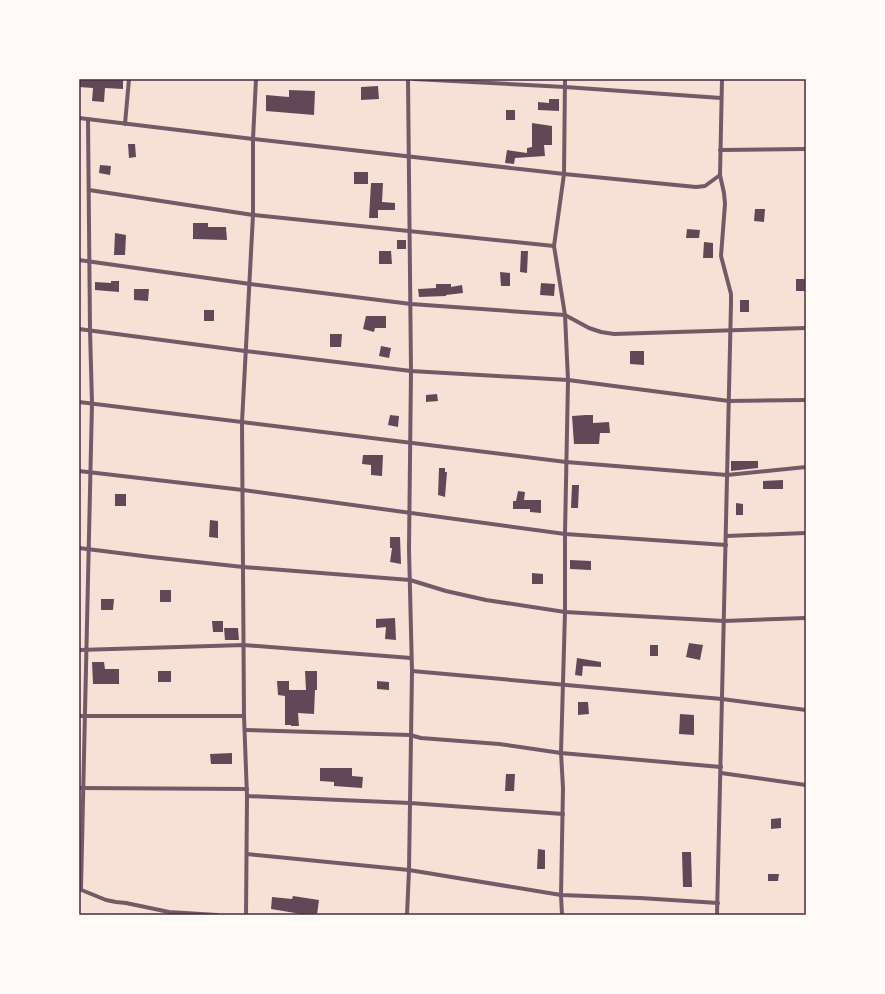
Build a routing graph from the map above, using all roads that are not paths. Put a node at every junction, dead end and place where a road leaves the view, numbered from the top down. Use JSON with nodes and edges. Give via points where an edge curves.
{"nodes":[{"id":1,"x":129,"y":79,"type":"edge"},
{"id":2,"x":256,"y":79,"type":"edge"},
{"id":3,"x":408,"y":79,"type":"edge"},
{"id":4,"x":414,"y":79,"type":"edge"},
{"id":5,"x":565,"y":79,"type":"edge"},
{"id":6,"x":722,"y":79,"type":"edge"},
{"id":7,"x":565,"y":87,"type":"junction"},
{"id":8,"x":721,"y":98,"type":"junction"},
{"id":9,"x":79,"y":118,"type":"edge"},
{"id":10,"x":88,"y":119,"type":"junction"},
{"id":11,"x":125,"y":124,"type":"junction"},
{"id":12,"x":254,"y":139,"type":"junction"},
{"id":13,"x":806,"y":149,"type":"edge"},
{"id":14,"x":720,"y":150,"type":"junction"},
{"id":15,"x":409,"y":157,"type":"junction"},
{"id":16,"x":564,"y":174,"type":"junction"},
{"id":17,"x":720,"y":175,"type":"junction"},
{"id":18,"x":89,"y":190,"type":"junction"},
{"id":19,"x":253,"y":215,"type":"junction"},
{"id":20,"x":410,"y":232,"type":"junction"},
{"id":21,"x":554,"y":246,"type":"junction"},
{"id":22,"x":79,"y":260,"type":"edge"},
{"id":23,"x":90,"y":262,"type":"junction"},
{"id":24,"x":250,"y":284,"type":"junction"},
{"id":25,"x":411,"y":304,"type":"junction"},
{"id":26,"x":565,"y":315,"type":"junction"},
{"id":27,"x":806,"y":328,"type":"edge"},
{"id":28,"x":79,"y":329,"type":"edge"},
{"id":29,"x":90,"y":330,"type":"junction"},
{"id":30,"x":730,"y":331,"type":"junction"},
{"id":31,"x":245,"y":351,"type":"junction"},
{"id":32,"x":411,"y":371,"type":"junction"},
{"id":33,"x":568,"y":380,"type":"junction"},
{"id":34,"x":806,"y":400,"type":"edge"},
{"id":35,"x":729,"y":401,"type":"junction"},
{"id":36,"x":79,"y":402,"type":"edge"},
{"id":37,"x":92,"y":403,"type":"junction"},
{"id":38,"x":242,"y":422,"type":"junction"},
{"id":39,"x":410,"y":443,"type":"junction"},
{"id":40,"x":566,"y":462,"type":"junction"},
{"id":41,"x":806,"y":467,"type":"edge"},
{"id":42,"x":79,"y":471,"type":"edge"},
{"id":43,"x":90,"y":473,"type":"junction"},
{"id":44,"x":727,"y":475,"type":"junction"},
{"id":45,"x":243,"y":490,"type":"junction"},
{"id":46,"x":410,"y":512,"type":"junction"},
{"id":47,"x":565,"y":534,"type":"junction"},
{"id":48,"x":806,"y":534,"type":"edge"},
{"id":49,"x":726,"y":536,"type":"junction"},
{"id":50,"x":726,"y":545,"type":"junction"},
{"id":51,"x":79,"y":548,"type":"edge"},
{"id":52,"x":89,"y":549,"type":"junction"},
{"id":53,"x":243,"y":567,"type":"junction"},
{"id":54,"x":410,"y":580,"type":"junction"},
{"id":55,"x":565,"y":612,"type":"junction"},
{"id":56,"x":806,"y":618,"type":"edge"},
{"id":57,"x":724,"y":621,"type":"junction"},
{"id":58,"x":244,"y":645,"type":"junction"},
{"id":59,"x":79,"y":650,"type":"edge"},
{"id":60,"x":86,"y":650,"type":"junction"},
{"id":61,"x":411,"y":658,"type":"junction"},
{"id":62,"x":412,"y":671,"type":"junction"},
{"id":63,"x":562,"y":685,"type":"junction"},
{"id":64,"x":722,"y":699,"type":"junction"},
{"id":65,"x":806,"y":710,"type":"edge"},
{"id":66,"x":79,"y":716,"type":"edge"},
{"id":67,"x":84,"y":716,"type":"junction"},
{"id":68,"x":244,"y":716,"type":"junction"},
{"id":69,"x":245,"y":730,"type":"junction"},
{"id":70,"x":410,"y":735,"type":"junction"},
{"id":71,"x":562,"y":754,"type":"junction"},
{"id":72,"x":721,"y":767,"type":"junction"},
{"id":73,"x":721,"y":773,"type":"junction"},
{"id":74,"x":806,"y":785,"type":"edge"},
{"id":75,"x":81,"y":788,"type":"edge"},
{"id":76,"x":247,"y":789,"type":"junction"},
{"id":77,"x":247,"y":796,"type":"junction"},
{"id":78,"x":410,"y":803,"type":"junction"},
{"id":79,"x":562,"y":814,"type":"junction"},
{"id":80,"x":247,"y":854,"type":"junction"},
{"id":81,"x":409,"y":870,"type":"junction"},
{"id":82,"x":80,"y":889,"type":"edge"},
{"id":83,"x":562,"y":895,"type":"junction"},
{"id":84,"x":718,"y":903,"type":"junction"},
{"id":85,"x":217,"y":915,"type":"edge"},
{"id":86,"x":246,"y":915,"type":"edge"},
{"id":87,"x":406,"y":915,"type":"edge"},
{"id":88,"x":562,"y":915,"type":"edge"},
{"id":89,"x":717,"y":915,"type":"edge"}],
"edges":[{"from":1,"to":11,"type":"street"},
{"from":2,"to":12,"type":"street"},
{"from":3,"to":15,"type":"street"},
{"from":4,"to":7,"type":"street"},
{"from":5,"to":7,"type":"street"},
{"from":6,"to":8,"type":"street"},
{"from":7,"to":8,"type":"street"},
{"from":7,"to":16,"type":"street"},
{"from":8,"to":14,"type":"street"},
{"from":9,"to":10,"type":"street"},
{"from":10,"to":11,"type":"street"},
{"from":10,"to":18,"type":"street"},
{"from":11,"to":12,"type":"street"},
{"from":12,"to":15,"type":"street"},
{"from":12,"to":19,"type":"street"},
{"from":13,"to":14,"type":"street"},
{"from":14,"to":17,"type":"street"},
{"from":15,"to":16,"type":"street"},
{"from":15,"to":20,"type":"street"},
{"from":16,"to":17,"type":"street","via":[[696,187],[705,186]]},
{"from":16,"to":21,"type":"street"},
{"from":17,"to":30,"type":"street","via":[[725,204],[721,256],[731,294]]},
{"from":18,"to":19,"type":"street"},
{"from":18,"to":23,"type":"street"},
{"from":19,"to":20,"type":"street"},
{"from":19,"to":24,"type":"street"},
{"from":20,"to":21,"type":"street"},
{"from":20,"to":25,"type":"street"},
{"from":21,"to":26,"type":"street"},
{"from":22,"to":23,"type":"street"},
{"from":23,"to":24,"type":"street"},
{"from":23,"to":29,"type":"street"},
{"from":24,"to":25,"type":"street"},
{"from":24,"to":31,"type":"street"},
{"from":25,"to":26,"type":"street"},
{"from":25,"to":32,"type":"street"},
{"from":26,"to":30,"type":"street","via":[[589,328],[614,334]]},
{"from":26,"to":33,"type":"street"},
{"from":27,"to":30,"type":"street"},
{"from":28,"to":29,"type":"street"},
{"from":29,"to":31,"type":"street"},
{"from":29,"to":37,"type":"street"},
{"from":30,"to":35,"type":"street"},
{"from":31,"to":32,"type":"street"},
{"from":31,"to":38,"type":"street"},
{"from":32,"to":33,"type":"street"},
{"from":32,"to":39,"type":"street"},
{"from":33,"to":35,"type":"street"},
{"from":33,"to":40,"type":"street"},
{"from":34,"to":35,"type":"street"},
{"from":35,"to":44,"type":"street"},
{"from":36,"to":37,"type":"street"},
{"from":37,"to":38,"type":"street"},
{"from":37,"to":43,"type":"street"},
{"from":38,"to":39,"type":"street"},
{"from":38,"to":45,"type":"street"},
{"from":39,"to":40,"type":"street"},
{"from":39,"to":46,"type":"street"},
{"from":40,"to":44,"type":"street"},
{"from":40,"to":47,"type":"street"},
{"from":41,"to":44,"type":"street"},
{"from":42,"to":43,"type":"street"},
{"from":43,"to":45,"type":"street"},
{"from":43,"to":52,"type":"street"},
{"from":44,"to":49,"type":"street"},
{"from":45,"to":46,"type":"street"},
{"from":45,"to":53,"type":"street"},
{"from":46,"to":47,"type":"street"},
{"from":46,"to":54,"type":"street"},
{"from":47,"to":50,"type":"street"},
{"from":47,"to":55,"type":"street"},
{"from":48,"to":49,"type":"street"},
{"from":49,"to":50,"type":"street"},
{"from":50,"to":57,"type":"street"},
{"from":51,"to":52,"type":"street"},
{"from":52,"to":53,"type":"street"},
{"from":52,"to":60,"type":"street"},
{"from":53,"to":54,"type":"street"},
{"from":53,"to":58,"type":"street"},
{"from":54,"to":55,"type":"street","via":[[486,600]]},
{"from":54,"to":61,"type":"street"},
{"from":55,"to":57,"type":"street"},
{"from":55,"to":63,"type":"street"},
{"from":56,"to":57,"type":"street"},
{"from":57,"to":64,"type":"street"},
{"from":58,"to":60,"type":"street"},
{"from":58,"to":61,"type":"street"},
{"from":58,"to":68,"type":"street"},
{"from":59,"to":60,"type":"street"},
{"from":60,"to":67,"type":"street"},
{"from":61,"to":62,"type":"street"},
{"from":62,"to":63,"type":"street"},
{"from":62,"to":70,"type":"street"},
{"from":63,"to":64,"type":"street"},
{"from":63,"to":71,"type":"street"},
{"from":64,"to":65,"type":"street"},
{"from":64,"to":72,"type":"street"},
{"from":66,"to":67,"type":"street"},
{"from":67,"to":68,"type":"street"},
{"from":67,"to":75,"type":"street"},
{"from":68,"to":69,"type":"street"},
{"from":69,"to":70,"type":"street"},
{"from":69,"to":76,"type":"street"},
{"from":70,"to":71,"type":"street","via":[[499,744]]},
{"from":70,"to":78,"type":"street"},
{"from":71,"to":72,"type":"street"},
{"from":71,"to":79,"type":"street"},
{"from":72,"to":73,"type":"street"},
{"from":73,"to":74,"type":"street"},
{"from":73,"to":84,"type":"street"},
{"from":75,"to":76,"type":"street"},
{"from":75,"to":82,"type":"street"},
{"from":76,"to":77,"type":"street"},
{"from":77,"to":78,"type":"street"},
{"from":77,"to":80,"type":"street"},
{"from":78,"to":79,"type":"street"},
{"from":78,"to":81,"type":"street"},
{"from":79,"to":83,"type":"street"},
{"from":80,"to":81,"type":"street"},
{"from":80,"to":86,"type":"street"},
{"from":81,"to":83,"type":"street"},
{"from":81,"to":87,"type":"street"},
{"from":82,"to":85,"type":"street","via":[[106,900],[158,910]]},
{"from":83,"to":84,"type":"street"},
{"from":83,"to":88,"type":"street"},
{"from":84,"to":89,"type":"street"}]}
